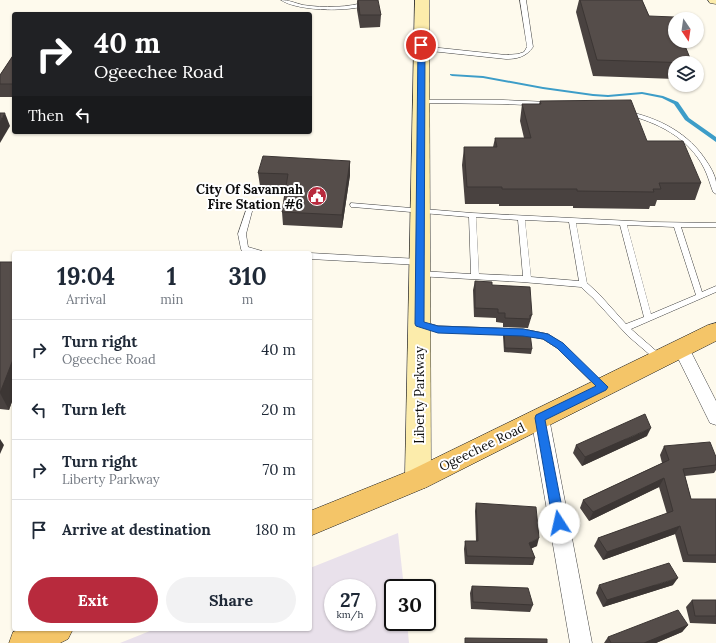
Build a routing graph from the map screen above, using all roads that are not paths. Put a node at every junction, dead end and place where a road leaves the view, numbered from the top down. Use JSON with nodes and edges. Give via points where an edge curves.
{"nodes":[{"id":1,"x":284,"y":0,"type":"edge"},
{"id":2,"x":371,"y":0,"type":"edge"},
{"id":3,"x":422,"y":0,"type":"edge"},
{"id":4,"x":523,"y":0,"type":"edge"},
{"id":5,"x":421,"y":48,"type":"junction"},
{"id":6,"x":421,"y":102,"type":"junction"},
{"id":7,"x":558,"y":104,"type":"edge"},
{"id":8,"x":616,"y":112,"type":"edge"},
{"id":9,"x":716,"y":192,"type":"edge"},
{"id":10,"x":250,"y":204,"type":"dead end"},
{"id":11,"x":353,"y":205,"type":"dead end"},
{"id":12,"x":420,"y":210,"type":"junction"},
{"id":13,"x":472,"y":216,"type":"junction"},
{"id":14,"x":521,"y":218,"type":"junction"},
{"id":15,"x":572,"y":220,"type":"junction"},
{"id":16,"x":623,"y":222,"type":"junction"},
{"id":17,"x":677,"y":224,"type":"junction"},
{"id":18,"x":716,"y":224,"type":"edge"},
{"id":19,"x":252,"y":251,"type":"edge"},
{"id":20,"x":312,"y":256,"type":"edge"},
{"id":21,"x":420,"y":268,"type":"junction"},
{"id":22,"x":475,"y":277,"type":"junction"},
{"id":23,"x":527,"y":279,"type":"junction"},
{"id":24,"x":583,"y":284,"type":"junction"},
{"id":25,"x":716,"y":289,"type":"edge"},
{"id":26,"x":700,"y":296,"type":"junction"},
{"id":27,"x":648,"y":318,"type":"junction"},
{"id":28,"x":419,"y":324,"type":"junction"},
{"id":29,"x":625,"y":328,"type":"junction"},
{"id":30,"x":716,"y":331,"type":"edge"},
{"id":31,"x":681,"y":348,"type":"junction"},
{"id":32,"x":660,"y":359,"type":"junction"},
{"id":33,"x":603,"y":387,"type":"junction"},
{"id":34,"x":540,"y":418,"type":"junction"},
{"id":35,"x":716,"y":418,"type":"edge"},
{"id":36,"x":418,"y":479,"type":"junction"},
{"id":37,"x":312,"y":523,"type":"edge"},
{"id":38,"x":53,"y":631,"type":"edge"},
{"id":39,"x":24,"y":643,"type":"edge"},
{"id":40,"x":581,"y":643,"type":"edge"}],
"edges":[{"from":1,"to":2,"type":"lane","via":[[290,4],[312,7],[338,7],[364,5],[372,2]]},
{"from":3,"to":5,"type":"street","name":"Liberty Parkway"},
{"from":4,"to":5,"type":"lane","via":[[530,47],[520,56],[506,57]]},
{"from":5,"to":6,"type":"street","name":"Liberty Parkway"},
{"from":6,"to":7,"type":"lane"},
{"from":6,"to":12,"type":"street","name":"Liberty Parkway"},
{"from":8,"to":9,"type":"lane","via":[[660,123],[692,145],[706,166]]},
{"from":10,"to":19,"type":"lane","via":[[242,234],[245,249]]},
{"from":11,"to":12,"type":"lane"},
{"from":12,"to":13,"type":"lane"},
{"from":12,"to":21,"type":"street","name":"Liberty Parkway"},
{"from":13,"to":14,"type":"lane"},
{"from":13,"to":22,"type":"lane"},
{"from":14,"to":15,"type":"lane"},
{"from":14,"to":23,"type":"lane"},
{"from":15,"to":16,"type":"lane"},
{"from":15,"to":24,"type":"lane"},
{"from":16,"to":17,"type":"lane"},
{"from":16,"to":27,"type":"lane"},
{"from":17,"to":18,"type":"lane"},
{"from":17,"to":26,"type":"lane"},
{"from":20,"to":21,"type":"lane"},
{"from":21,"to":22,"type":"lane"},
{"from":21,"to":28,"type":"street","name":"Liberty Parkway"},
{"from":22,"to":23,"type":"lane"},
{"from":23,"to":24,"type":"lane"},
{"from":24,"to":29,"type":"lane"},
{"from":25,"to":26,"type":"lane"},
{"from":26,"to":27,"type":"lane"},
{"from":27,"to":29,"type":"lane"},
{"from":28,"to":33,"type":"lane","via":[[438,329],[523,332],[545,336],[560,346]]},
{"from":28,"to":36,"type":"street","name":"Liberty Parkway"},
{"from":29,"to":32,"type":"lane"},
{"from":30,"to":31,"type":"main road","name":"Ogeechee Road"},
{"from":31,"to":32,"type":"main road","name":"Ogeechee Road"},
{"from":31,"to":35,"type":"street"},
{"from":32,"to":33,"type":"main road","name":"Ogeechee Road"},
{"from":33,"to":34,"type":"main road","name":"Ogeechee Road"},
{"from":34,"to":36,"type":"main road","name":"Ogeechee Road"},
{"from":34,"to":40,"type":"street"},
{"from":36,"to":37,"type":"main road","name":"Ogeechee Road"},
{"from":38,"to":39,"type":"main road"}]}
